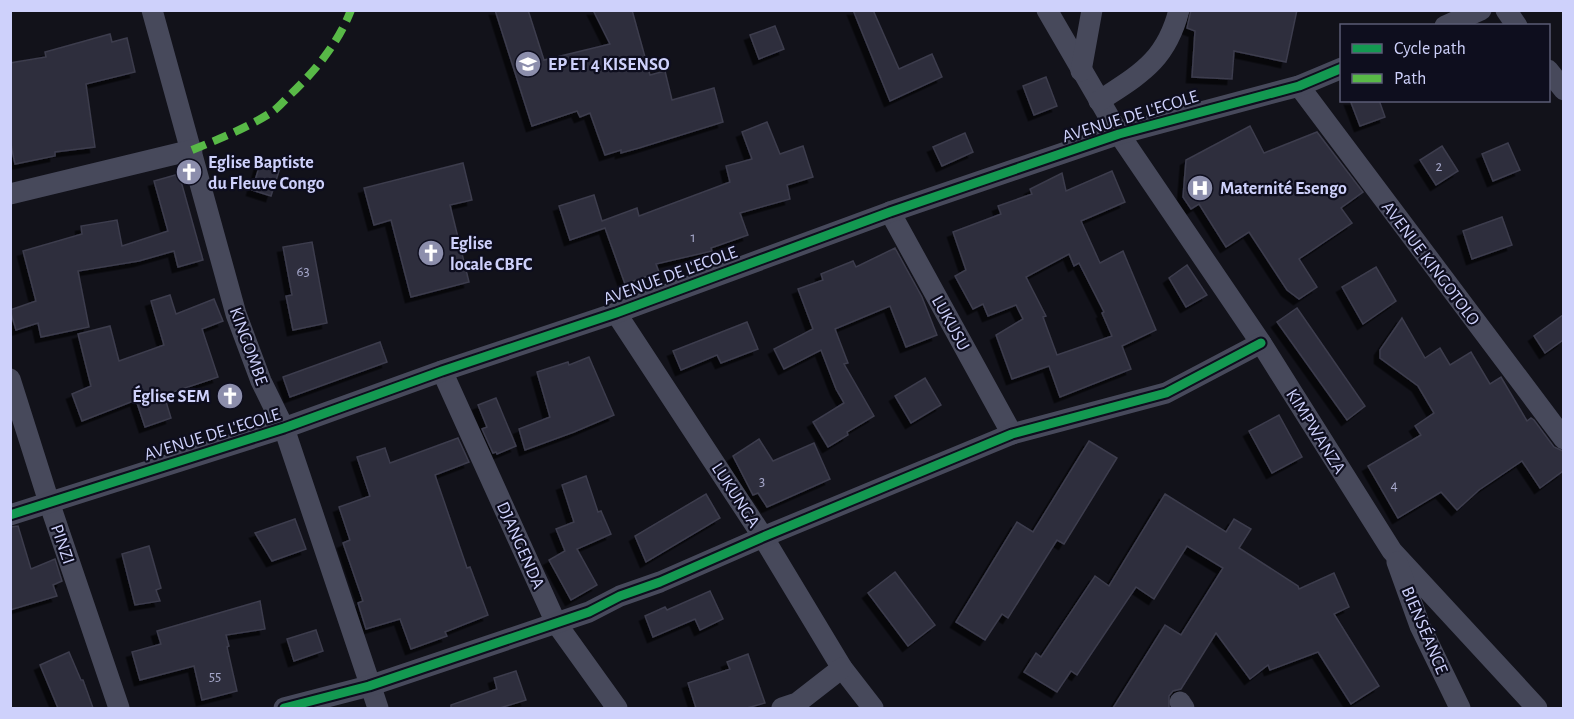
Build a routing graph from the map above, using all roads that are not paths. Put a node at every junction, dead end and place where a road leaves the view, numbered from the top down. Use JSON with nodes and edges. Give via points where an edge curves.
{"nodes":[{"id":1,"x":152,"y":10,"type":"edge"},
{"id":2,"x":1047,"y":10,"type":"edge"},
{"id":3,"x":1092,"y":10,"type":"edge"},
{"id":4,"x":1179,"y":10,"type":"edge"},
{"id":5,"x":1481,"y":10,"type":"edge"},
{"id":6,"x":1506,"y":10,"type":"edge"},
{"id":7,"x":1450,"y":24,"type":"edge"},
{"id":8,"x":1516,"y":24,"type":"edge"},
{"id":9,"x":1340,"y":68,"type":"edge"},
{"id":10,"x":1081,"y":71,"type":"junction"},
{"id":11,"x":1550,"y":72,"type":"edge"},
{"id":12,"x":1299,"y":86,"type":"junction"},
{"id":13,"x":1563,"y":90,"type":"edge"},
{"id":14,"x":1099,"y":101,"type":"junction"},
{"id":15,"x":1119,"y":134,"type":"junction"},
{"id":16,"x":192,"y":150,"type":"junction"},
{"id":17,"x":10,"y":194,"type":"edge"},
{"id":18,"x":890,"y":212,"type":"junction"},
{"id":19,"x":616,"y":313,"type":"junction"},
{"id":20,"x":1261,"y":343,"type":"junction"},
{"id":21,"x":442,"y":371,"type":"junction"},
{"id":22,"x":10,"y":379,"type":"edge"},
{"id":23,"x":284,"y":428,"type":"junction"},
{"id":24,"x":1012,"y":434,"type":"junction"},
{"id":25,"x":1563,"y":439,"type":"edge"},
{"id":26,"x":49,"y":502,"type":"junction"},
{"id":27,"x":10,"y":515,"type":"edge"},
{"id":28,"x":763,"y":537,"type":"junction"},
{"id":29,"x":1392,"y":551,"type":"junction"},
{"id":30,"x":556,"y":623,"type":"junction"},
{"id":31,"x":842,"y":668,"type":"junction"},
{"id":32,"x":369,"y":686,"type":"junction"},
{"id":33,"x":119,"y":708,"type":"edge"},
{"id":34,"x":284,"y":708,"type":"edge"},
{"id":35,"x":378,"y":708,"type":"edge"},
{"id":36,"x":617,"y":708,"type":"edge"},
{"id":37,"x":782,"y":708,"type":"edge"},
{"id":38,"x":873,"y":708,"type":"edge"},
{"id":39,"x":1460,"y":708,"type":"edge"},
{"id":40,"x":1538,"y":708,"type":"edge"}],
"edges":[{"from":1,"to":16,"type":"street","name":"KINGOMBE"},
{"from":2,"to":10,"type":"street","name":"KIMPWANZA"},
{"from":3,"to":10,"type":"street"},
{"from":4,"to":14,"type":"street","via":[[1173,32],[1153,63]]},
{"from":5,"to":7,"type":"street"},
{"from":6,"to":8,"type":"street"},
{"from":9,"to":12,"type":"street","name":"AVENUE DE L'ECOLE"},
{"from":10,"to":14,"type":"street","name":"KIMPWANZA"},
{"from":11,"to":13,"type":"street"},
{"from":12,"to":15,"type":"street","name":"AVENUE DE L'ECOLE"},
{"from":12,"to":25,"type":"street","name":"AVENUE KINGOTOLO"},
{"from":14,"to":15,"type":"street","name":"KIMPWANZA"},
{"from":15,"to":18,"type":"street","name":"AVENUE DE L'ECOLE"},
{"from":15,"to":20,"type":"street","name":"KIMPWANZA"},
{"from":16,"to":17,"type":"street"},
{"from":16,"to":23,"type":"street","name":"KINGOMBE","via":[[236,314]]},
{"from":18,"to":19,"type":"street","name":"AVENUE DE L'ECOLE"},
{"from":18,"to":24,"type":"street","name":"LUKUSU"},
{"from":19,"to":21,"type":"street","name":"AVENUE DE L'ECOLE"},
{"from":19,"to":28,"type":"street","name":"LUKUNGA"},
{"from":20,"to":24,"type":"street","via":[[1166,393]]},
{"from":20,"to":29,"type":"street","name":"KIMPWANZA"},
{"from":21,"to":23,"type":"street","name":"AVENUE DE L'ECOLE"},
{"from":21,"to":30,"type":"street","name":"DJANGENDA"},
{"from":22,"to":26,"type":"street","name":"PINZI"},
{"from":23,"to":26,"type":"street","name":"AVENUE DE L'ECOLE"},
{"from":23,"to":32,"type":"street","name":"KINGOMBE"},
{"from":24,"to":28,"type":"street"},
{"from":26,"to":27,"type":"street","name":"AVENUE DE L'ECOLE"},
{"from":26,"to":33,"type":"street","name":"PINZI"},
{"from":28,"to":30,"type":"street"},
{"from":28,"to":31,"type":"street","name":"LUKUNGA"},
{"from":29,"to":39,"type":"street","name":"BIENSÉANCE","via":[[1420,626]]},
{"from":29,"to":40,"type":"street","name":"KIMPWANZA"},
{"from":30,"to":32,"type":"street"},
{"from":30,"to":36,"type":"street","name":"DJANGENDA"},
{"from":31,"to":37,"type":"street","via":[[797,703]]},
{"from":31,"to":38,"type":"street","name":"LUKUNGA"},
{"from":32,"to":34,"type":"street"},
{"from":32,"to":35,"type":"street","name":"KINGOMBE"}]}
